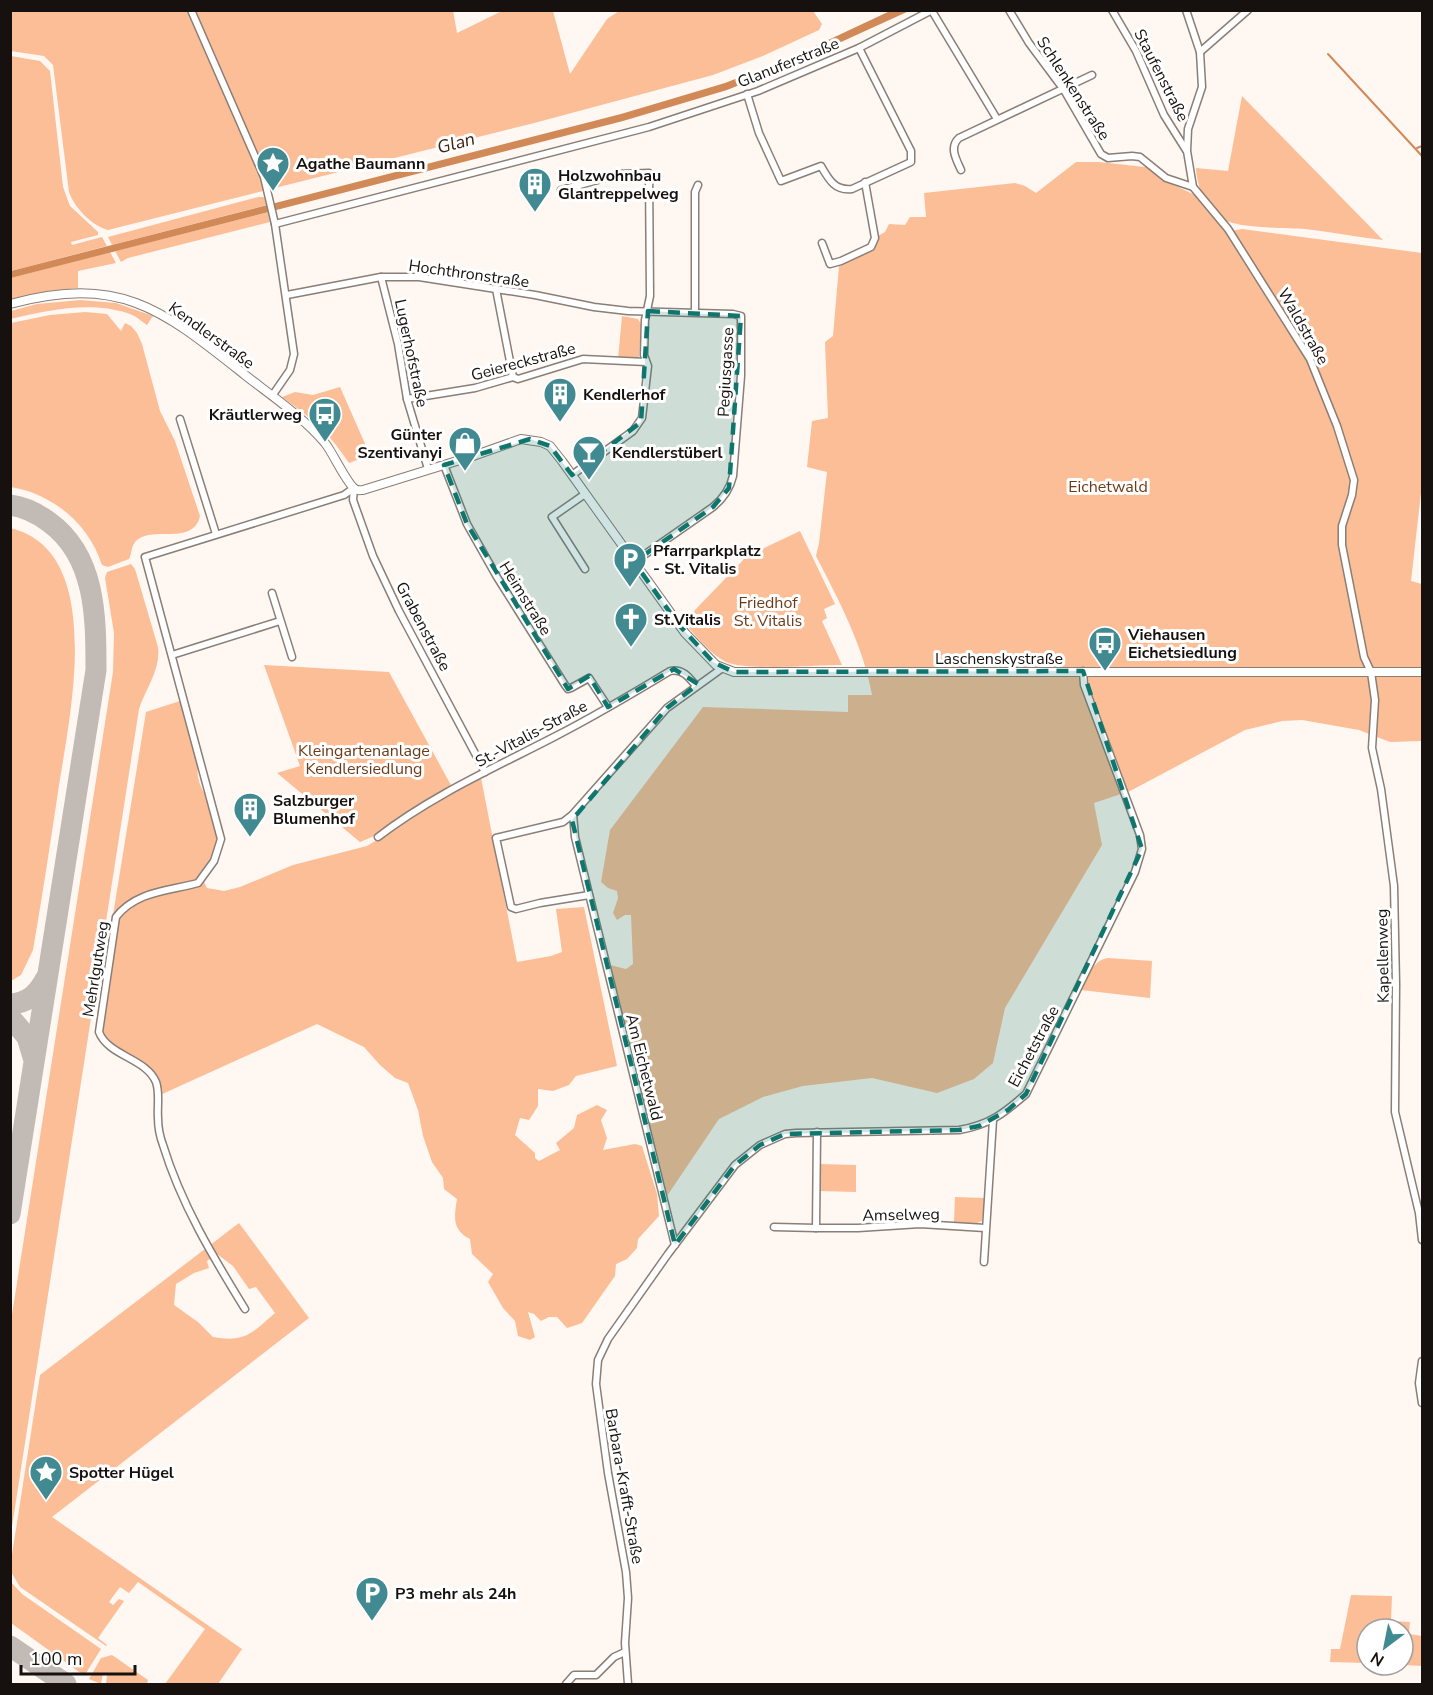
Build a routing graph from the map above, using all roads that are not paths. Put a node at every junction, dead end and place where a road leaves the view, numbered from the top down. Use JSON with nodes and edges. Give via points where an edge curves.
{"nodes":[{"id":1,"x":191,"y":10,"type":"edge"},
{"id":2,"x":1009,"y":10,"type":"edge"},
{"id":3,"x":1112,"y":10,"type":"edge"},
{"id":4,"x":1186,"y":10,"type":"edge"},
{"id":5,"x":1248,"y":10,"type":"edge"},
{"id":6,"x":932,"y":11,"type":"edge"},
{"id":7,"x":859,"y":48,"type":"junction"},
{"id":8,"x":1200,"y":52,"type":"junction"},
{"id":9,"x":1092,"y":75,"type":"dead end"},
{"id":10,"x":1064,"y":90,"type":"junction"},
{"id":11,"x":747,"y":94,"type":"junction"},
{"id":12,"x":997,"y":120,"type":"junction"},
{"id":13,"x":1187,"y":151,"type":"junction"},
{"id":14,"x":961,"y":170,"type":"dead end"},
{"id":15,"x":865,"y":182,"type":"junction"},
{"id":16,"x":698,"y":185,"type":"dead end"},
{"id":17,"x":1192,"y":187,"type":"junction"},
{"id":18,"x":561,"y":190,"type":"dead end"},
{"id":19,"x":275,"y":222,"type":"junction"},
{"id":20,"x":822,"y":243,"type":"dead end"},
{"id":21,"x":381,"y":277,"type":"junction"},
{"id":22,"x":496,"y":289,"type":"junction"},
{"id":23,"x":287,"y":295,"type":"junction"},
{"id":24,"x":10,"y":304,"type":"edge"},
{"id":25,"x":648,"y":311,"type":"junction"},
{"id":26,"x":695,"y":312,"type":"junction"},
{"id":27,"x":741,"y":316,"type":"joint"},
{"id":28,"x":646,"y":362,"type":"junction"},
{"id":29,"x":513,"y":377,"type":"junction"},
{"id":30,"x":272,"y":396,"type":"junction"},
{"id":31,"x":407,"y":399,"type":"junction"},
{"id":32,"x":180,"y":419,"type":"dead end"},
{"id":33,"x":444,"y":465,"type":"junction"},
{"id":34,"x":428,"y":469,"type":"junction"},
{"id":35,"x":572,"y":475,"type":"junction"},
{"id":36,"x":354,"y":488,"type":"junction"},
{"id":37,"x":585,"y":494,"type":"junction"},
{"id":38,"x":216,"y":534,"type":"junction"},
{"id":39,"x":634,"y":562,"type":"junction"},
{"id":40,"x":585,"y":568,"type":"dead end"},
{"id":41,"x":272,"y":593,"type":"dead end"},
{"id":42,"x":280,"y":621,"type":"junction"},
{"id":43,"x":172,"y":655,"type":"junction"},
{"id":44,"x":292,"y":657,"type":"dead end"},
{"id":45,"x":721,"y":669,"type":"junction"},
{"id":46,"x":1083,"y":671,"type":"junction"},
{"id":47,"x":1371,"y":672,"type":"junction"},
{"id":48,"x":1422,"y":672,"type":"edge"},
{"id":49,"x":696,"y":686,"type":"junction"},
{"id":50,"x":608,"y":707,"type":"junction"},
{"id":51,"x":485,"y":772,"type":"junction"},
{"id":52,"x":573,"y":814,"type":"junction"},
{"id":53,"x":378,"y":837,"type":"dead end"},
{"id":54,"x":589,"y":895,"type":"junction"},
{"id":55,"x":993,"y":1120,"type":"junction"},
{"id":56,"x":817,"y":1132,"type":"junction"},
{"id":57,"x":774,"y":1227,"type":"dead end"},
{"id":58,"x":816,"y":1228,"type":"junction"},
{"id":59,"x":986,"y":1228,"type":"junction"},
{"id":60,"x":1422,"y":1240,"type":"edge"},
{"id":61,"x":675,"y":1245,"type":"junction"},
{"id":62,"x":984,"y":1262,"type":"dead end"},
{"id":63,"x":244,"y":1309,"type":"dead end"},
{"id":64,"x":615,"y":1328,"type":"joint"},
{"id":65,"x":1422,"y":1361,"type":"edge"},
{"id":66,"x":1422,"y":1403,"type":"edge"},
{"id":67,"x":625,"y":1652,"type":"junction"},
{"id":68,"x":566,"y":1684,"type":"edge"},
{"id":69,"x":628,"y":1684,"type":"edge"}],
"edges":[{"from":1,"to":19,"type":"street","via":[[264,177]]},
{"from":2,"to":10,"type":"street","name":"Schlenkenstraße"},
{"from":3,"to":13,"type":"street","name":"Staufenstraße","via":[[1136,51],[1164,115]]},
{"from":4,"to":8,"type":"street"},
{"from":5,"to":8,"type":"street"},
{"from":6,"to":7,"type":"street","name":"Glanuferstraße"},
{"from":6,"to":12,"type":"street"},
{"from":7,"to":11,"type":"street","name":"Glanuferstraße"},
{"from":7,"to":15,"type":"street","via":[[910,151],[911,162]]},
{"from":8,"to":13,"type":"street","via":[[1202,87],[1188,129]]},
{"from":9,"to":10,"type":"street"},
{"from":10,"to":12,"type":"street"},
{"from":10,"to":17,"type":"street","name":"Schlenkenstraße","via":[[1101,154],[1107,158],[1140,158],[1166,178]]},
{"from":11,"to":15,"type":"street","via":[[759,134],[781,181],[821,166],[837,188],[852,189]]},
{"from":11,"to":19,"type":"street","name":"Glanuferstraße","via":[[649,127]]},
{"from":12,"to":14,"type":"street","via":[[956,141],[953,149]]},
{"from":13,"to":17,"type":"street"},
{"from":15,"to":20,"type":"street","via":[[875,238],[872,247],[830,264]]},
{"from":16,"to":26,"type":"street"},
{"from":17,"to":47,"type":"street","name":"Waldstraße","via":[[1228,229],[1310,359],[1337,426],[1353,480],[1342,526],[1342,545],[1364,657]]},
{"from":18,"to":25,"type":"street","via":[[620,174],[649,173]]},
{"from":19,"to":23,"type":"street"},
{"from":21,"to":22,"type":"street","name":"Hochthronstraße","via":[[419,277]]},
{"from":21,"to":23,"type":"street","name":"Hochthronstraße"},
{"from":21,"to":31,"type":"street","name":"Lugerhofstraße"},
{"from":22,"to":25,"type":"street","name":"Hochthronstraße","via":[[591,307]]},
{"from":22,"to":29,"type":"street"},
{"from":23,"to":30,"type":"street","via":[[294,354],[290,370]]},
{"from":24,"to":30,"type":"street","name":"Kendlerstraße","via":[[41,296],[80,293],[133,301],[180,324]]},
{"from":25,"to":26,"type":"street","name":"Hochthronstraße"},
{"from":25,"to":28,"type":"street"},
{"from":26,"to":27,"type":"street","name":"Hochthronstraße"},
{"from":27,"to":39,"type":"street","name":"Pegiusgasse","via":[[741,376],[729,488],[720,501]]},
{"from":28,"to":29,"type":"street","name":"Geiereckstraße","via":[[583,359],[518,379]]},
{"from":28,"to":35,"type":"street","via":[[641,422]]},
{"from":29,"to":31,"type":"street","name":"Geiereckstraße","via":[[475,388]]},
{"from":30,"to":36,"type":"street","name":"Kendlerstraße","via":[[325,443]]},
{"from":31,"to":34,"type":"street","name":"Lugerhofstraße"},
{"from":32,"to":38,"type":"street"},
{"from":33,"to":34,"type":"street"},
{"from":33,"to":35,"type":"street","via":[[530,439],[550,446]]},
{"from":33,"to":50,"type":"street","name":"Heimstraße","via":[[467,524],[496,577],[565,686],[571,688],[589,678]]},
{"from":34,"to":36,"type":"street","via":[[363,490]]},
{"from":35,"to":37,"type":"street"},
{"from":36,"to":38,"type":"street","via":[[344,495]]},
{"from":36,"to":51,"type":"street","name":"Grabenstraße","via":[[353,500],[372,556]]},
{"from":37,"to":39,"type":"street"},
{"from":37,"to":40,"type":"street","via":[[552,517]]},
{"from":38,"to":43,"type":"street","name":"Mehrlgutweg","via":[[145,557]]},
{"from":39,"to":45,"type":"street","via":[[685,633]]},
{"from":41,"to":42,"type":"street"},
{"from":42,"to":43,"type":"street"},
{"from":42,"to":44,"type":"street"},
{"from":43,"to":63,"type":"street","name":"Mehrlgutweg","via":[[221,845],[198,883],[149,894],[116,917],[99,1032],[107,1044],[147,1071],[155,1081],[159,1127],[171,1169],[183,1199]]},
{"from":45,"to":46,"type":"street","name":"Laschenskystraße","via":[[747,673]]},
{"from":45,"to":49,"type":"street"},
{"from":46,"to":47,"type":"street","name":"Laschenskystraße"},
{"from":46,"to":55,"type":"street","name":"Eichetstraße","via":[[1084,685],[1142,849],[1135,872],[1026,1094]]},
{"from":47,"to":48,"type":"street","name":"Laschenskystraße"},
{"from":47,"to":60,"type":"street","name":"Kapellenweg","via":[[1375,700],[1372,748],[1394,886],[1395,1112]]},
{"from":49,"to":50,"type":"street","name":"St.-Vitalis-Straße","via":[[683,673],[673,670]]},
{"from":49,"to":52,"type":"street","via":[[667,708]]},
{"from":50,"to":51,"type":"street","name":"St.-Vitalis-Straße"},
{"from":51,"to":53,"type":"street","name":"St.-Vitalis-Straße"},
{"from":52,"to":54,"type":"street","name":"Am Eichetwald"},
{"from":52,"to":54,"type":"street","via":[[563,822],[496,838],[511,907]]},
{"from":54,"to":61,"type":"street","name":"Am Eichetwald"},
{"from":55,"to":56,"type":"street","name":"Eichetstraße","via":[[959,1130]]},
{"from":55,"to":59,"type":"street"},
{"from":56,"to":58,"type":"street"},
{"from":56,"to":61,"type":"street","name":"Eichetstraße","via":[[785,1134],[760,1145],[735,1165]]},
{"from":57,"to":58,"type":"street","name":"Amselweg"},
{"from":58,"to":59,"type":"street","name":"Amselweg","via":[[920,1224]]},
{"from":59,"to":62,"type":"street"},
{"from":61,"to":64,"type":"street","name":"Eichetstraße"},
{"from":64,"to":67,"type":"street","name":"Barbara-Krafft-Straße","via":[[598,1360],[596,1384],[626,1572]]},
{"from":65,"to":66,"type":"street"},
{"from":67,"to":68,"type":"street","via":[[596,1675],[574,1676]]},
{"from":67,"to":69,"type":"street","name":"Barbara-Krafft-Straße"}]}
